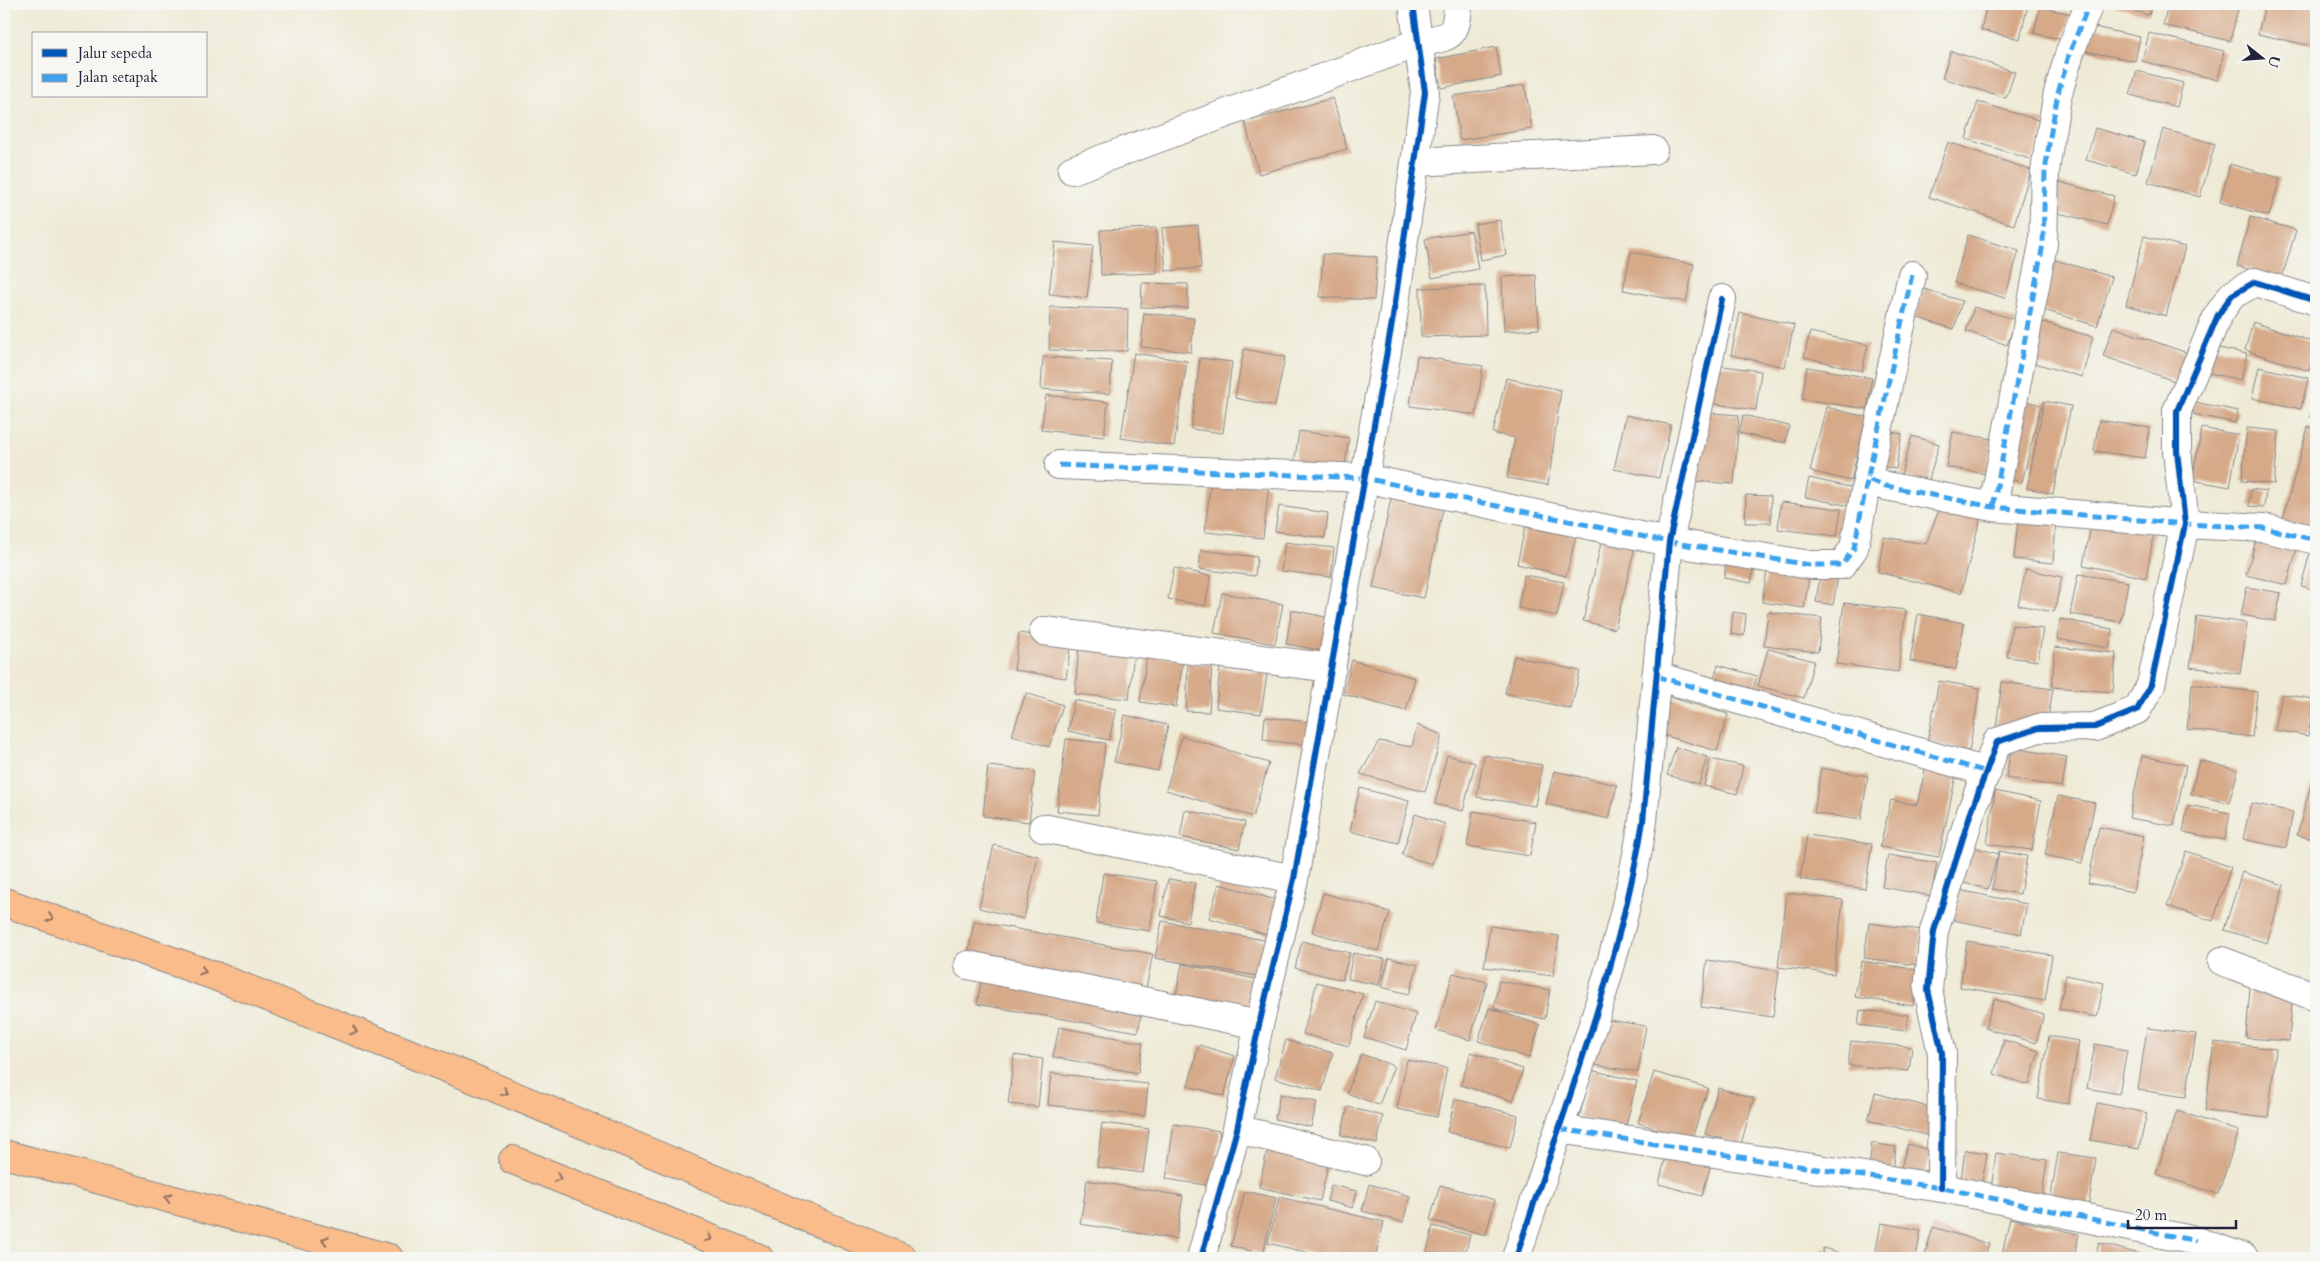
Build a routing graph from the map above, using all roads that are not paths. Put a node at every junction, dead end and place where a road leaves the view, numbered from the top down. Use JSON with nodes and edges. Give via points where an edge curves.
{"nodes":[{"id":1,"x":1413,"y":4,"type":"edge"},
{"id":2,"x":1458,"y":4,"type":"edge"},
{"id":3,"x":2090,"y":4,"type":"edge"},
{"id":4,"x":1418,"y":43,"type":"junction"},
{"id":5,"x":1652,"y":150,"type":"dead end"},
{"id":6,"x":1415,"y":162,"type":"junction"},
{"id":7,"x":1072,"y":170,"type":"dead end"},
{"id":8,"x":1912,"y":275,"type":"dead end"},
{"id":9,"x":1722,"y":299,"type":"dead end"},
{"id":10,"x":2316,"y":301,"type":"edge"},
{"id":11,"x":1060,"y":465,"type":"dead end"},
{"id":12,"x":1868,"y":476,"type":"junction"},
{"id":13,"x":1364,"y":478,"type":"junction"},
{"id":14,"x":1993,"y":506,"type":"junction"},
{"id":15,"x":2184,"y":524,"type":"junction"},
{"id":16,"x":2316,"y":540,"type":"edge"},
{"id":17,"x":1669,"y":542,"type":"junction"},
{"id":18,"x":1044,"y":631,"type":"dead end"},
{"id":19,"x":1332,"y":668,"type":"junction"},
{"id":20,"x":1656,"y":676,"type":"junction"},
{"id":21,"x":1987,"y":772,"type":"junction"},
{"id":22,"x":1043,"y":828,"type":"dead end"},
{"id":23,"x":1294,"y":879,"type":"junction"},
{"id":24,"x":4,"y":902,"type":"edge"},
{"id":25,"x":2222,"y":961,"type":"dead end"},
{"id":26,"x":968,"y":965,"type":"dead end"},
{"id":27,"x":2316,"y":997,"type":"edge"},
{"id":28,"x":1259,"y":1025,"type":"junction"},
{"id":29,"x":1237,"y":1129,"type":"junction"},
{"id":30,"x":1560,"y":1129,"type":"junction"},
{"id":31,"x":4,"y":1154,"type":"edge"},
{"id":32,"x":513,"y":1160,"type":"dead end"},
{"id":33,"x":1364,"y":1161,"type":"dead end"},
{"id":34,"x":1941,"y":1188,"type":"junction"},
{"id":35,"x":389,"y":1258,"type":"edge"},
{"id":36,"x":759,"y":1258,"type":"edge"},
{"id":37,"x":903,"y":1258,"type":"edge"},
{"id":38,"x":1201,"y":1258,"type":"edge"},
{"id":39,"x":1516,"y":1258,"type":"edge"},
{"id":40,"x":2246,"y":1258,"type":"edge"}],
"edges":[{"from":1,"to":4,"type":"street"},
{"from":2,"to":4,"type":"street","via":[[1457,26],[1452,32],[1446,37]]},
{"from":3,"to":14,"type":"street","via":[[2070,52],[2058,93],[2045,172],[2043,244]]},
{"from":4,"to":6,"type":"street","via":[[1425,92]]},
{"from":4,"to":7,"type":"street"},
{"from":5,"to":6,"type":"street"},
{"from":6,"to":13,"type":"street"},
{"from":8,"to":12,"type":"street"},
{"from":9,"to":17,"type":"street"},
{"from":10,"to":15,"type":"street","via":[[2255,282],[2232,294],[2218,316],[2177,411]]},
{"from":11,"to":13,"type":"street"},
{"from":12,"to":14,"type":"street","via":[[1878,484]]},
{"from":12,"to":17,"type":"street","via":[[1854,548],[1842,565],[1810,566]]},
{"from":13,"to":17,"type":"street"},
{"from":13,"to":19,"type":"street"},
{"from":14,"to":15,"type":"street"},
{"from":15,"to":16,"type":"street","via":[[2264,528]]},
{"from":15,"to":21,"type":"street","via":[[2151,685],[2137,710],[2095,727],[2039,728],[1998,742]]},
{"from":17,"to":20,"type":"street"},
{"from":18,"to":19,"type":"street"},
{"from":19,"to":23,"type":"street"},
{"from":20,"to":21,"type":"street"},
{"from":20,"to":30,"type":"street","via":[[1637,860],[1615,947]]},
{"from":21,"to":34,"type":"street","via":[[1970,814],[1934,930],[1928,990],[1942,1054]]},
{"from":22,"to":23,"type":"street"},
{"from":23,"to":28,"type":"street"},
{"from":24,"to":37,"type":"highway","one_way":true,"via":[[215,976],[474,1078]]},
{"from":25,"to":27,"type":"street"},
{"from":26,"to":28,"type":"street"},
{"from":28,"to":29,"type":"street"},
{"from":29,"to":33,"type":"street"},
{"from":29,"to":38,"type":"street"},
{"from":30,"to":34,"type":"street"},
{"from":30,"to":39,"type":"street"},
{"from":35,"to":31,"type":"highway","one_way":true},
{"from":32,"to":36,"type":"highway","one_way":true},
{"from":34,"to":40,"type":"street","via":[[2196,1241]]}]}
